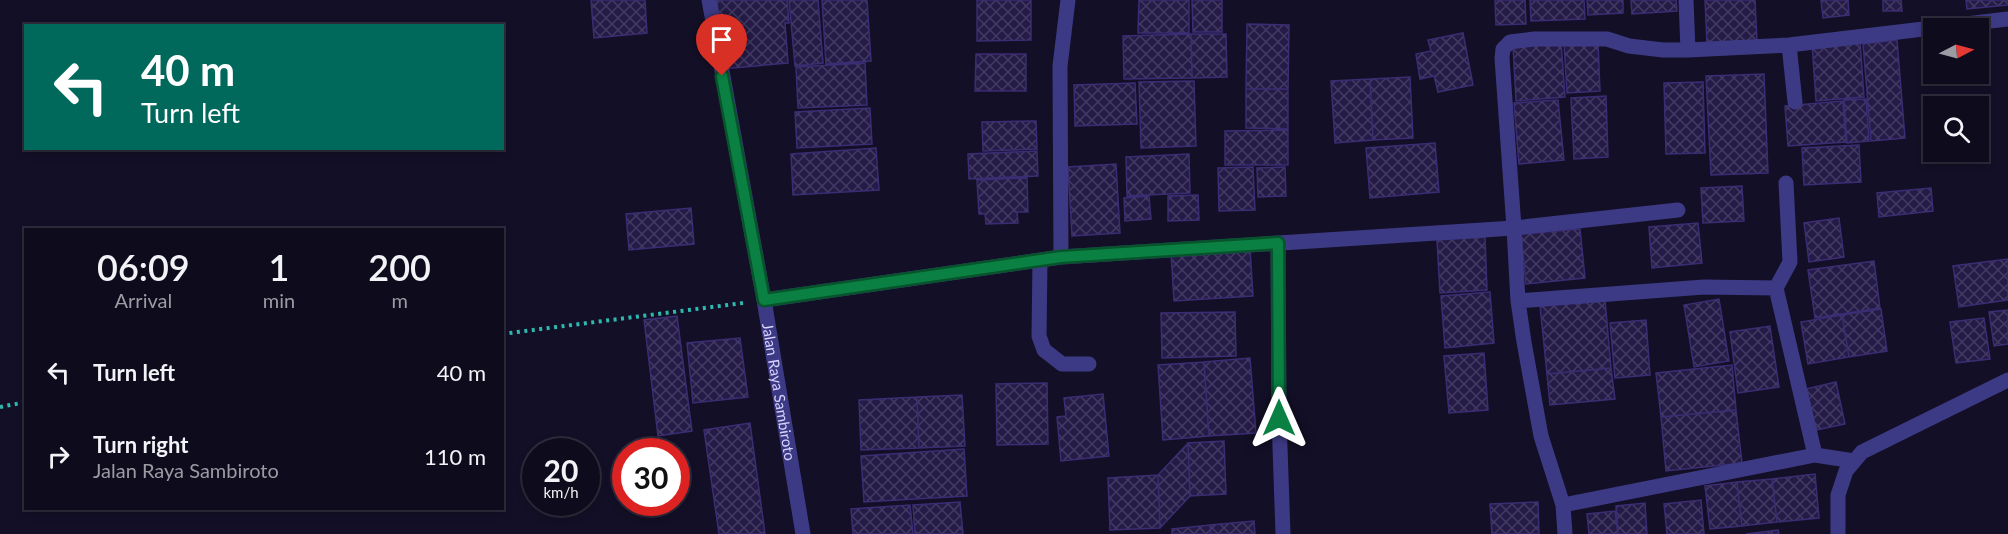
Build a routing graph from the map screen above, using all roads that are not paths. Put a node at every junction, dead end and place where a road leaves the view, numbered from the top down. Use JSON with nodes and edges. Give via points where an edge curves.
{"nodes":[{"id":1,"x":708,"y":0,"type":"edge"},
{"id":2,"x":1068,"y":0,"type":"edge"},
{"id":3,"x":1686,"y":0,"type":"edge"},
{"id":4,"x":2008,"y":18,"type":"edge"},
{"id":5,"x":1789,"y":45,"type":"junction"},
{"id":6,"x":1688,"y":50,"type":"junction"},
{"id":7,"x":1794,"y":102,"type":"dead end"},
{"id":8,"x":1786,"y":183,"type":"dead end"},
{"id":9,"x":1678,"y":210,"type":"dead end"},
{"id":10,"x":1514,"y":228,"type":"junction"},
{"id":11,"x":1278,"y":243,"type":"junction"},
{"id":12,"x":1061,"y":257,"type":"junction"},
{"id":13,"x":1040,"y":261,"type":"junction"},
{"id":14,"x":1776,"y":288,"type":"junction"},
{"id":15,"x":764,"y":300,"type":"junction"},
{"id":16,"x":1518,"y":301,"type":"junction"},
{"id":17,"x":1089,"y":364,"type":"dead end"},
{"id":18,"x":2008,"y":380,"type":"edge"},
{"id":19,"x":1815,"y":455,"type":"junction"},
{"id":20,"x":1854,"y":461,"type":"junction"},
{"id":21,"x":1563,"y":505,"type":"junction"},
{"id":22,"x":803,"y":534,"type":"edge"},
{"id":23,"x":1283,"y":534,"type":"edge"},
{"id":24,"x":1565,"y":534,"type":"edge"},
{"id":25,"x":1839,"y":534,"type":"edge"}],
"edges":[{"from":1,"to":15,"type":"street","name":"Jalan Raya Sambiroto"},
{"from":2,"to":12,"type":"street","via":[[1060,66]]},
{"from":3,"to":6,"type":"street"},
{"from":4,"to":5,"type":"street"},
{"from":5,"to":6,"type":"street"},
{"from":5,"to":7,"type":"street"},
{"from":6,"to":10,"type":"street","via":[[1629,46],[1607,39],[1534,39],[1510,42],[1503,49]]},
{"from":8,"to":14,"type":"street","via":[[1790,262]]},
{"from":9,"to":10,"type":"street"},
{"from":10,"to":11,"type":"street"},
{"from":10,"to":16,"type":"street"},
{"from":11,"to":12,"type":"street"},
{"from":11,"to":23,"type":"street"},
{"from":12,"to":13,"type":"street"},
{"from":13,"to":15,"type":"street"},
{"from":13,"to":17,"type":"street","via":[[1039,336],[1044,350],[1062,364]]},
{"from":14,"to":16,"type":"street","via":[[1704,287]]},
{"from":14,"to":19,"type":"street"},
{"from":15,"to":22,"type":"street","name":"Jalan Raya Sambiroto"},
{"from":16,"to":21,"type":"street","via":[[1541,436]]},
{"from":18,"to":20,"type":"street","via":[[1862,452]]},
{"from":19,"to":20,"type":"street"},
{"from":19,"to":21,"type":"street"},
{"from":20,"to":25,"type":"street","via":[[1838,495]]},
{"from":21,"to":24,"type":"street"}]}
